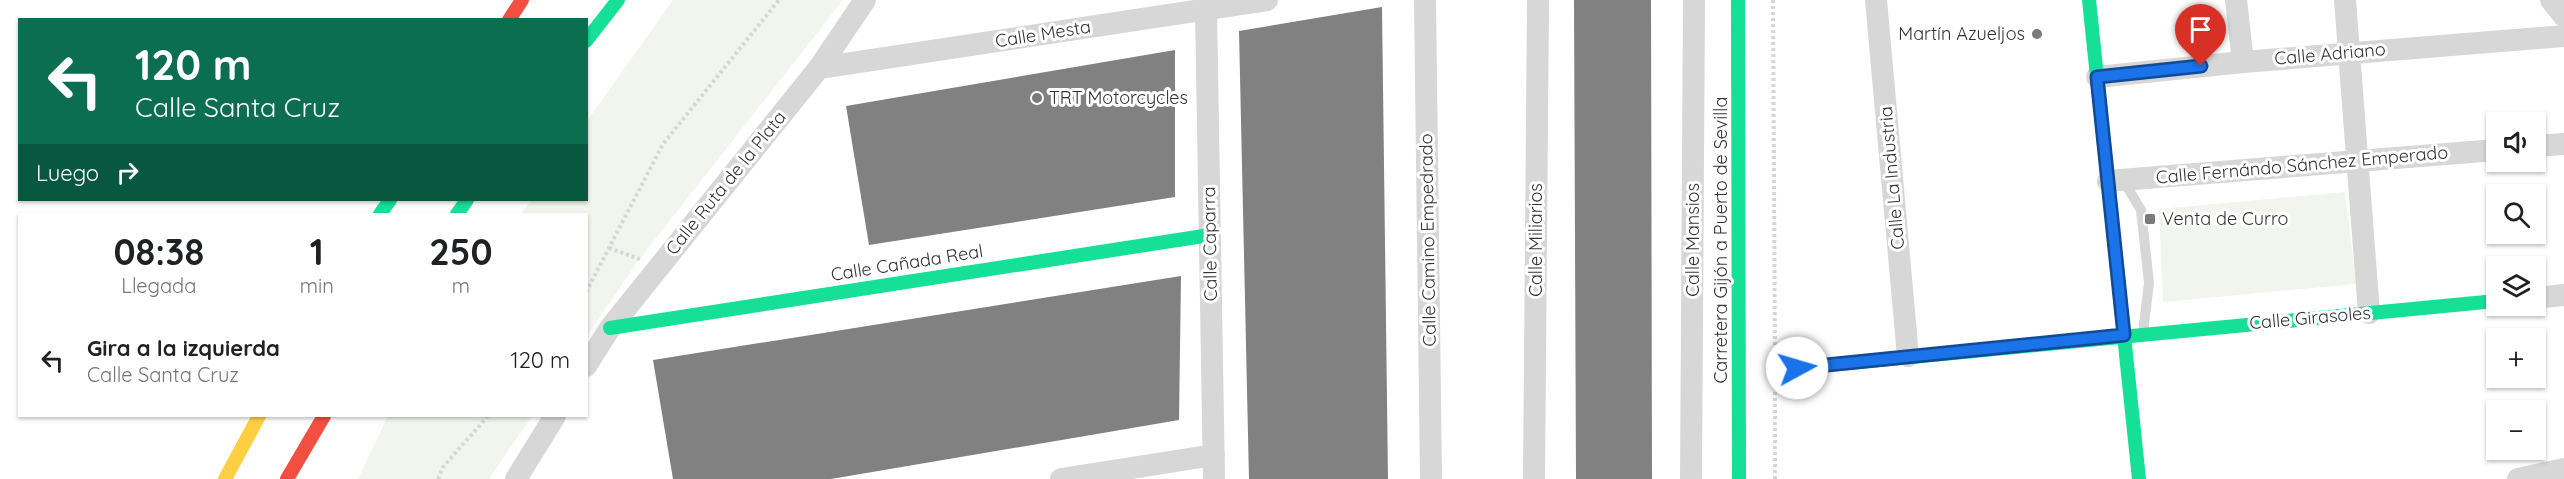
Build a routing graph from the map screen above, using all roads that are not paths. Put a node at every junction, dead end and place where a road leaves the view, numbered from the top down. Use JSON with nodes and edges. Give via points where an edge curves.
{"nodes":[{"id":1,"x":522,"y":0,"type":"edge"},
{"id":2,"x":618,"y":0,"type":"edge"},
{"id":3,"x":865,"y":0,"type":"edge"},
{"id":4,"x":1267,"y":0,"type":"edge"},
{"id":5,"x":1425,"y":0,"type":"edge"},
{"id":6,"x":1538,"y":0,"type":"edge"},
{"id":7,"x":1694,"y":0,"type":"edge"},
{"id":8,"x":1738,"y":0,"type":"edge"},
{"id":9,"x":1876,"y":0,"type":"edge"},
{"id":10,"x":2089,"y":0,"type":"edge"},
{"id":11,"x":2236,"y":0,"type":"edge"},
{"id":12,"x":2345,"y":0,"type":"edge"},
{"id":13,"x":2551,"y":0,"type":"edge"},
{"id":14,"x":1206,"y":9,"type":"junction"},
{"id":15,"x":2564,"y":16,"type":"edge"},
{"id":16,"x":510,"y":18,"type":"edge"},
{"id":17,"x":2564,"y":36,"type":"edge"},
{"id":18,"x":588,"y":38,"type":"edge"},
{"id":19,"x":2350,"y":52,"type":"junction"},
{"id":20,"x":2243,"y":62,"type":"junction"},
{"id":21,"x":819,"y":68,"type":"junction"},
{"id":22,"x":2097,"y":77,"type":"junction"},
{"id":23,"x":2564,"y":144,"type":"edge"},
{"id":24,"x":2546,"y":146,"type":"edge"},
{"id":25,"x":2486,"y":151,"type":"edge"},
{"id":26,"x":2359,"y":161,"type":"junction"},
{"id":27,"x":2116,"y":180,"type":"junction"},
{"id":28,"x":1210,"y":235,"type":"junction"},
{"id":29,"x":2564,"y":295,"type":"edge"},
{"id":30,"x":2546,"y":296,"type":"edge"},
{"id":31,"x":2486,"y":302,"type":"edge"},
{"id":32,"x":2369,"y":313,"type":"junction"},
{"id":33,"x":610,"y":328,"type":"junction"},
{"id":34,"x":2124,"y":335,"type":"junction"},
{"id":35,"x":2140,"y":344,"type":"junction"},
{"id":36,"x":1908,"y":356,"type":"junction"},
{"id":37,"x":588,"y":363,"type":"edge"},
{"id":38,"x":1797,"y":368,"type":"dead end"},
{"id":39,"x":2128,"y":375,"type":"junction"},
{"id":40,"x":258,"y":417,"type":"edge"},
{"id":41,"x":323,"y":417,"type":"edge"},
{"id":42,"x":554,"y":417,"type":"edge"},
{"id":43,"x":1214,"y":455,"type":"junction"},
{"id":44,"x":2564,"y":469,"type":"edge"},
{"id":45,"x":225,"y":479,"type":"edge"},
{"id":46,"x":287,"y":479,"type":"edge"},
{"id":47,"x":516,"y":479,"type":"edge"},
{"id":48,"x":1061,"y":479,"type":"edge"},
{"id":49,"x":1214,"y":479,"type":"edge"},
{"id":50,"x":1431,"y":479,"type":"edge"},
{"id":51,"x":1534,"y":479,"type":"edge"},
{"id":52,"x":1691,"y":479,"type":"edge"},
{"id":53,"x":1739,"y":479,"type":"edge"},
{"id":54,"x":2139,"y":479,"type":"edge"},
{"id":55,"x":2518,"y":479,"type":"edge"}],
"edges":[{"from":1,"to":16,"type":"main road"},
{"from":2,"to":18,"type":"main road"},
{"from":3,"to":21,"type":"street","name":"Calle Ruta de la Plata"},
{"from":4,"to":14,"type":"street","name":"Calle Mesta"},
{"from":5,"to":50,"type":"street","name":"Calle Camino Empedrado"},
{"from":6,"to":51,"type":"street","name":"Calle Miliarios"},
{"from":7,"to":52,"type":"street","name":"Calle Mansios"},
{"from":8,"to":53,"type":"main road","name":"Carretera Gijón a Puerto de Sevilla"},
{"from":9,"to":36,"type":"street","name":"Calle La Industria"},
{"from":10,"to":22,"type":"main road"},
{"from":11,"to":20,"type":"street"},
{"from":12,"to":19,"type":"street"},
{"from":13,"to":15,"type":"street"},
{"from":14,"to":21,"type":"street","name":"Calle Mesta"},
{"from":14,"to":28,"type":"street","name":"Calle Caparra"},
{"from":17,"to":19,"type":"street","name":"Calle Adriano"},
{"from":19,"to":20,"type":"street","name":"Calle Adriano"},
{"from":19,"to":26,"type":"street"},
{"from":20,"to":22,"type":"street","name":"Calle Adriano"},
{"from":21,"to":33,"type":"street","name":"Calle Ruta de la Plata"},
{"from":22,"to":27,"type":"main road"},
{"from":23,"to":24,"type":"street"},
{"from":25,"to":26,"type":"street","name":"Calle Fernándo Sánchez Emperado"},
{"from":26,"to":27,"type":"street","name":"Calle Fernándo Sánchez Emperado"},
{"from":26,"to":32,"type":"street"},
{"from":27,"to":34,"type":"main road"},
{"from":27,"to":35,"type":"lane","via":[[2140,210],[2149,283]]},
{"from":28,"to":33,"type":"main road","name":"Calle Cañada Real"},
{"from":28,"to":43,"type":"street","name":"Calle Caparra"},
{"from":29,"to":30,"type":"street"},
{"from":31,"to":32,"type":"main road","name":"Calle Girasoles"},
{"from":32,"to":35,"type":"main road","name":"Calle Girasoles"},
{"from":33,"to":37,"type":"street","name":"Calle Ruta de la Plata"},
{"from":34,"to":35,"type":"main road","name":"Calle Girasoles"},
{"from":34,"to":36,"type":"main road","name":"Calle Girasoles"},
{"from":34,"to":39,"type":"main road"},
{"from":35,"to":39,"type":"lane"},
{"from":36,"to":38,"type":"main road","name":"Calle Girasoles"},
{"from":39,"to":54,"type":"main road"},
{"from":40,"to":45,"type":"main road"},
{"from":41,"to":46,"type":"main road"},
{"from":42,"to":47,"type":"street"},
{"from":43,"to":48,"type":"street"},
{"from":43,"to":49,"type":"street","name":"Calle Caparra"},
{"from":44,"to":55,"type":"street"}]}
